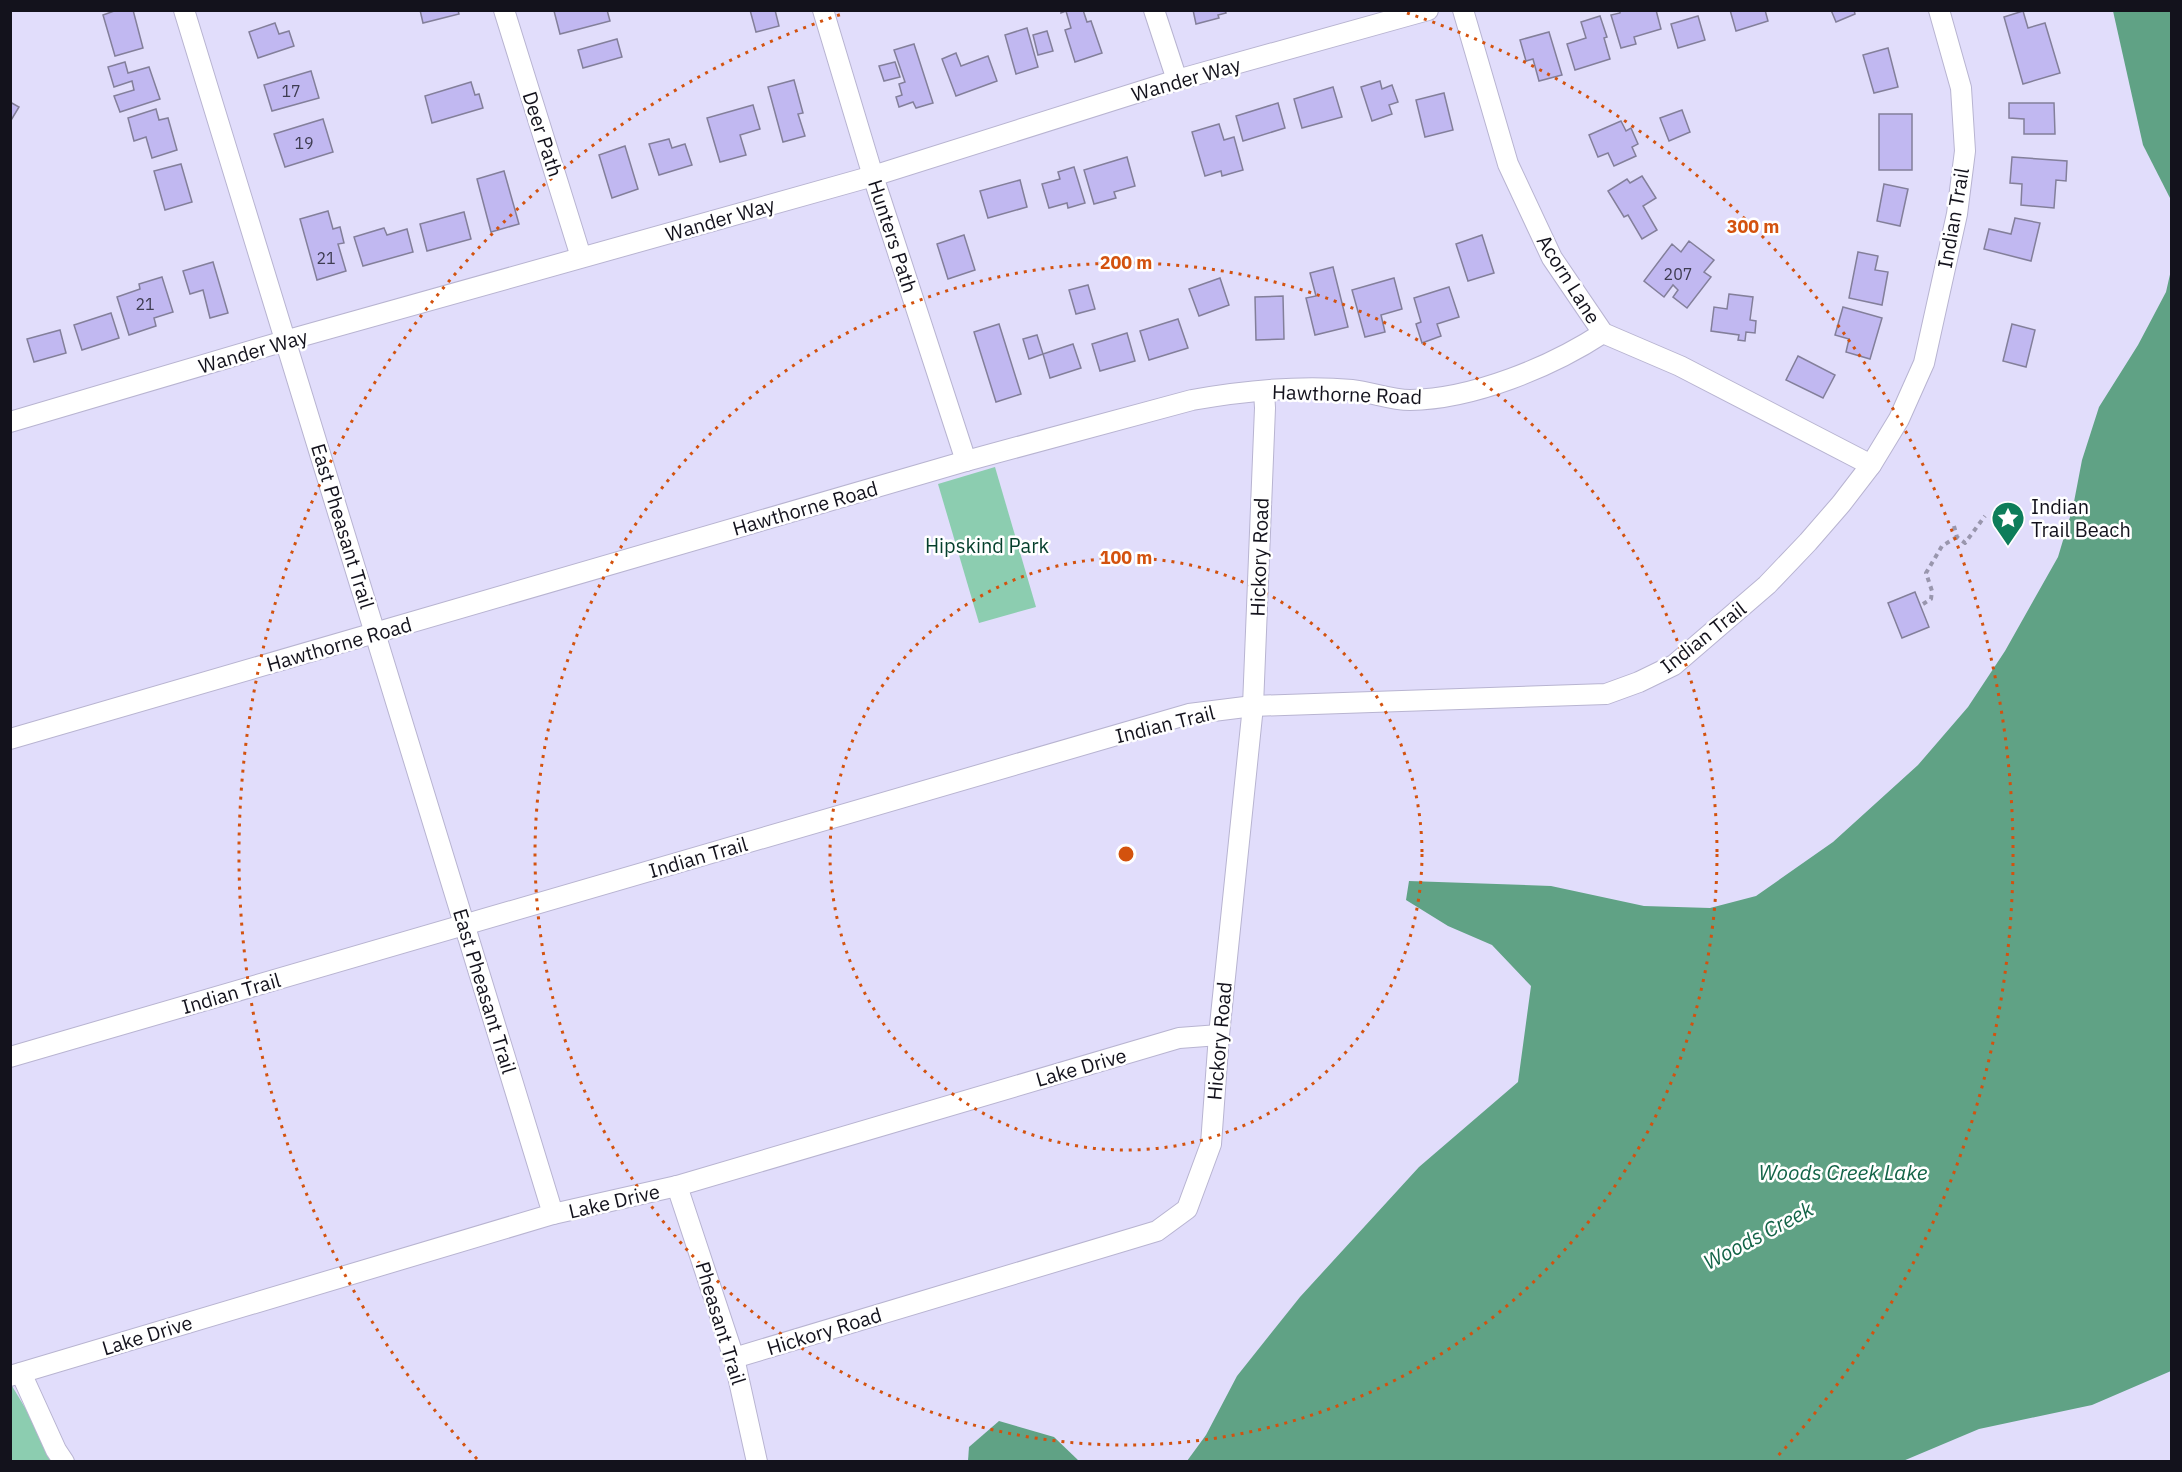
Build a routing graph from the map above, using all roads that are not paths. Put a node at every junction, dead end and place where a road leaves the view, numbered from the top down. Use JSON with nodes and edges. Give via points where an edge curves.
{"nodes":[{"id":1,"x":184,"y":10,"type":"edge"},
{"id":2,"x":504,"y":10,"type":"edge"},
{"id":3,"x":823,"y":10,"type":"edge"},
{"id":4,"x":1154,"y":10,"type":"edge"},
{"id":5,"x":1428,"y":10,"type":"edge"},
{"id":6,"x":1463,"y":10,"type":"edge"},
{"id":7,"x":1938,"y":10,"type":"edge"},
{"id":8,"x":1177,"y":80,"type":"junction"},
{"id":9,"x":873,"y":176,"type":"junction"},
{"id":10,"x":582,"y":257,"type":"junction"},
{"id":11,"x":1603,"y":333,"type":"junction"},
{"id":12,"x":288,"y":340,"type":"junction"},
{"id":13,"x":1264,"y":391,"type":"junction"},
{"id":14,"x":10,"y":422,"type":"edge"},
{"id":15,"x":966,"y":461,"type":"junction"},
{"id":16,"x":1871,"y":465,"type":"junction"},
{"id":17,"x":375,"y":633,"type":"junction"},
{"id":18,"x":1252,"y":706,"type":"junction"},
{"id":19,"x":10,"y":739,"type":"edge"},
{"id":20,"x":465,"y":926,"type":"junction"},
{"id":21,"x":1218,"y":1035,"type":"junction"},
{"id":22,"x":10,"y":1057,"type":"edge"},
{"id":23,"x":677,"y":1186,"type":"junction"},
{"id":24,"x":554,"y":1214,"type":"junction"},
{"id":25,"x":734,"y":1358,"type":"junction"},
{"id":26,"x":16,"y":1374,"type":"edge"},
{"id":27,"x":64,"y":1461,"type":"edge"},
{"id":28,"x":757,"y":1461,"type":"edge"}],
"edges":[{"from":1,"to":12,"type":"street","name":"East Pheasant Trail"},
{"from":2,"to":10,"type":"street","name":"Deer Path"},
{"from":3,"to":9,"type":"street","name":"Hunters Path"},
{"from":4,"to":8,"type":"street"},
{"from":5,"to":8,"type":"street","name":"Wander Way"},
{"from":6,"to":11,"type":"street","name":"Acorn Lane","via":[[1508,164],[1552,258]]},
{"from":7,"to":16,"type":"street","name":"Indian Trail","via":[[1961,88],[1965,151],[1957,214],[1924,363],[1899,418]]},
{"from":8,"to":9,"type":"street","name":"Wander Way"},
{"from":9,"to":10,"type":"street","name":"Wander Way"},
{"from":9,"to":15,"type":"street","name":"Hunters Path"},
{"from":10,"to":12,"type":"street","name":"Wander Way"},
{"from":11,"to":13,"type":"street","name":"Hawthorne Road","via":[[1574,352],[1514,378],[1452,395],[1409,400],[1351,390]]},
{"from":11,"to":16,"type":"street","name":"Acorn Lane","via":[[1680,366]]},
{"from":12,"to":14,"type":"street","name":"Wander Way"},
{"from":12,"to":17,"type":"street","name":"East Pheasant Trail"},
{"from":13,"to":15,"type":"street","name":"Hawthorne Road","via":[[1192,400]]},
{"from":13,"to":18,"type":"street","name":"Hickory Road"},
{"from":15,"to":17,"type":"street","name":"Hawthorne Road"},
{"from":16,"to":18,"type":"street","name":"Indian Trail","via":[[1767,585],[1674,665],[1639,682],[1606,694]]},
{"from":17,"to":19,"type":"street","name":"Hawthorne Road"},
{"from":17,"to":20,"type":"street","name":"East Pheasant Trail"},
{"from":18,"to":20,"type":"street","name":"Indian Trail","via":[[1189,714]]},
{"from":18,"to":21,"type":"street","name":"Hickory Road"},
{"from":20,"to":22,"type":"street","name":"Indian Trail"},
{"from":20,"to":24,"type":"street","name":"East Pheasant Trail"},
{"from":21,"to":23,"type":"street","name":"Lake Drive","via":[[1179,1038]]},
{"from":21,"to":25,"type":"street","name":"Hickory Road","via":[[1211,1144],[1187,1209],[1157,1231]]},
{"from":23,"to":24,"type":"street","name":"Lake Drive"},
{"from":23,"to":25,"type":"street","name":"Pheasant Trail"},
{"from":24,"to":26,"type":"street","name":"Lake Drive"},
{"from":25,"to":28,"type":"street","name":"Pheasant Trail"},
{"from":26,"to":27,"type":"street"}]}
